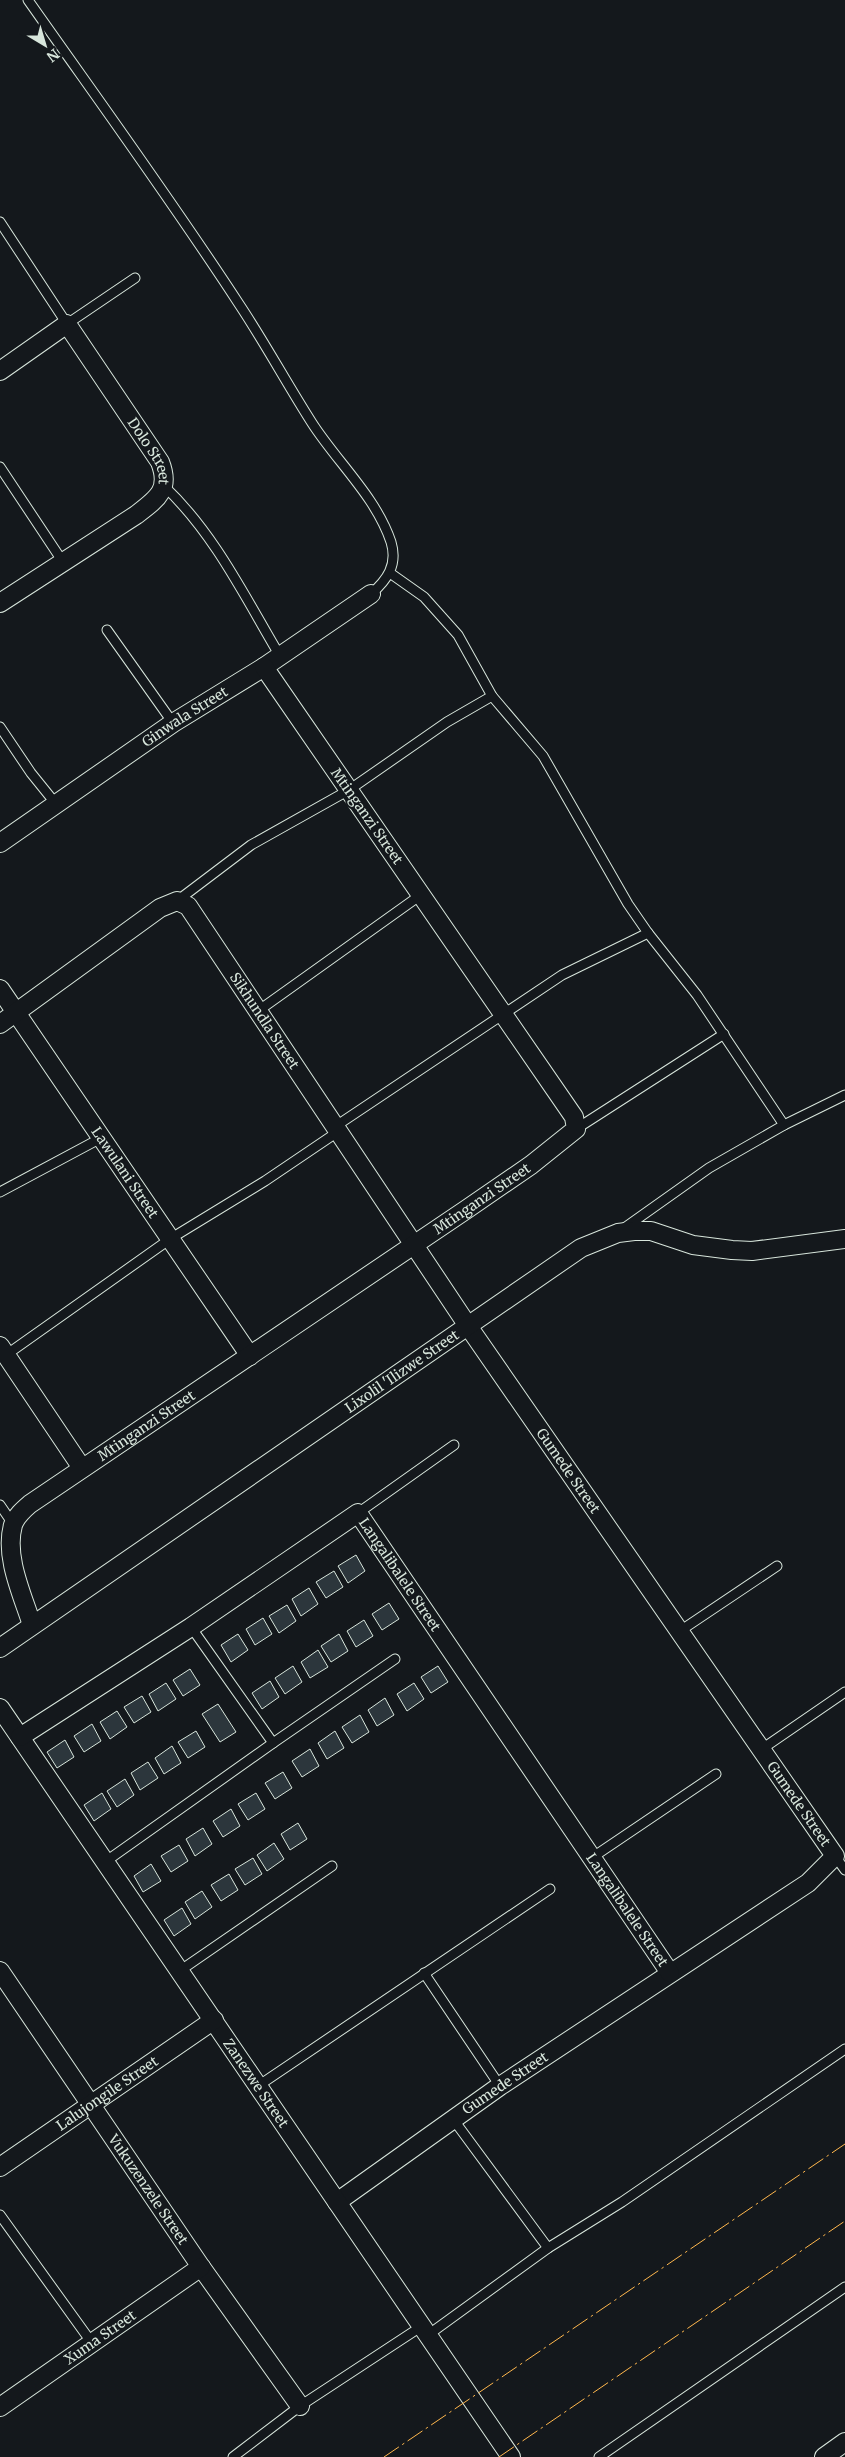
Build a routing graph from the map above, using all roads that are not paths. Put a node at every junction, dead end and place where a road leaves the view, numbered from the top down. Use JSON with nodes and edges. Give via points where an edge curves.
{"nodes":[{"id":1,"x":28,"y":0,"type":"edge"},
{"id":2,"x":0,"y":222,"type":"edge"},
{"id":3,"x":135,"y":278,"type":"dead end"},
{"id":4,"x":66,"y":324,"type":"junction"},
{"id":5,"x":0,"y":371,"type":"edge"},
{"id":6,"x":0,"y":467,"type":"edge"},
{"id":7,"x":164,"y":486,"type":"junction"},
{"id":8,"x":63,"y":562,"type":"junction"},
{"id":9,"x":390,"y":573,"type":"junction"},
{"id":10,"x":371,"y":594,"type":"joint"},
{"id":11,"x":0,"y":603,"type":"edge"},
{"id":12,"x":108,"y":630,"type":"dead end"},
{"id":13,"x":280,"y":656,"type":"junction"},
{"id":14,"x":264,"y":667,"type":"junction"},
{"id":15,"x":492,"y":696,"type":"junction"},
{"id":16,"x":173,"y":723,"type":"junction"},
{"id":17,"x":0,"y":727,"type":"edge"},
{"id":18,"x":349,"y":790,"type":"junction"},
{"id":19,"x":56,"y":804,"type":"junction"},
{"id":20,"x":0,"y":843,"type":"edge"},
{"id":21,"x":422,"y":894,"type":"junction"},
{"id":22,"x":177,"y":901,"type":"junction"},
{"id":23,"x":648,"y":934,"type":"junction"},
{"id":24,"x":0,"y":989,"type":"edge"},
{"id":25,"x":258,"y":1011,"type":"junction"},
{"id":26,"x":17,"y":1013,"type":"junction"},
{"id":27,"x":503,"y":1013,"type":"junction"},
{"id":28,"x":0,"y":1024,"type":"edge"},
{"id":29,"x":724,"y":1034,"type":"junction"},
{"id":30,"x":845,"y":1095,"type":"edge"},
{"id":31,"x":784,"y":1125,"type":"junction"},
{"id":32,"x":337,"y":1128,"type":"junction"},
{"id":33,"x":576,"y":1129,"type":"junction"},
{"id":34,"x":101,"y":1138,"type":"junction"},
{"id":35,"x":0,"y":1192,"type":"edge"},
{"id":36,"x":618,"y":1233,"type":"junction"},
{"id":37,"x":170,"y":1239,"type":"junction"},
{"id":38,"x":845,"y":1239,"type":"edge"},
{"id":39,"x":416,"y":1245,"type":"junction"},
{"id":40,"x":468,"y":1326,"type":"junction"},
{"id":41,"x":3,"y":1351,"type":"edge"},
{"id":42,"x":250,"y":1356,"type":"junction"},
{"id":43,"x":454,"y":1445,"type":"dead end"},
{"id":44,"x":82,"y":1468,"type":"junction"},
{"id":45,"x":0,"y":1505,"type":"edge"},
{"id":46,"x":358,"y":1513,"type":"junction"},
{"id":47,"x":13,"y":1524,"type":"junction"},
{"id":48,"x":777,"y":1566,"type":"dead end"},
{"id":49,"x":32,"y":1625,"type":"junction"},
{"id":50,"x":191,"y":1627,"type":"junction"},
{"id":51,"x":680,"y":1631,"type":"junction"},
{"id":52,"x":0,"y":1648,"type":"edge"},
{"id":53,"x":395,"y":1659,"type":"dead end"},
{"id":54,"x":845,"y":1692,"type":"edge"},
{"id":55,"x":0,"y":1708,"type":"edge"},
{"id":56,"x":20,"y":1737,"type":"junction"},
{"id":57,"x":273,"y":1743,"type":"junction"},
{"id":58,"x":762,"y":1749,"type":"junction"},
{"id":59,"x":716,"y":1774,"type":"dead end"},
{"id":60,"x":593,"y":1857,"type":"junction"},
{"id":61,"x":105,"y":1862,"type":"junction"},
{"id":62,"x":840,"y":1863,"type":"edge"},
{"id":63,"x":332,"y":1866,"type":"dead end"},
{"id":64,"x":550,"y":1889,"type":"dead end"},
{"id":65,"x":181,"y":1970,"type":"junction"},
{"id":66,"x":0,"y":1971,"type":"edge"},
{"id":67,"x":670,"y":1973,"type":"junction"},
{"id":68,"x":424,"y":1974,"type":"junction"},
{"id":69,"x":214,"y":2020,"type":"junction"},
{"id":70,"x":845,"y":2049,"type":"edge"},
{"id":71,"x":258,"y":2086,"type":"junction"},
{"id":72,"x":500,"y":2086,"type":"junction"},
{"id":73,"x":91,"y":2105,"type":"junction"},
{"id":74,"x":453,"y":2119,"type":"junction"},
{"id":75,"x":0,"y":2167,"type":"edge"},
{"id":76,"x":337,"y":2202,"type":"junction"},
{"id":77,"x":0,"y":2214,"type":"edge"},
{"id":78,"x":548,"y":2248,"type":"junction"},
{"id":79,"x":201,"y":2267,"type":"junction"},
{"id":80,"x":845,"y":2287,"type":"edge"},
{"id":81,"x":425,"y":2330,"type":"junction"},
{"id":82,"x":92,"y":2343,"type":"junction"},
{"id":83,"x":300,"y":2406,"type":"junction"},
{"id":84,"x":0,"y":2407,"type":"edge"},
{"id":85,"x":845,"y":2442,"type":"edge"},
{"id":86,"x":233,"y":2457,"type":"edge"},
{"id":87,"x":511,"y":2457,"type":"edge"},
{"id":88,"x":599,"y":2457,"type":"edge"},
{"id":89,"x":824,"y":2457,"type":"edge"}],
"edges":[{"from":1,"to":9,"type":"lane","via":[[240,304],[313,425],[370,504],[390,542],[393,553]]},
{"from":2,"to":4,"type":"lane"},
{"from":3,"to":4,"type":"lane"},
{"from":4,"to":5,"type":"street"},
{"from":4,"to":7,"type":"street","name":"Dolo Street","via":[[160,462]]},
{"from":6,"to":8,"type":"lane"},
{"from":7,"to":8,"type":"street","name":"Dolo Street","via":[[156,499],[136,515]]},
{"from":7,"to":13,"type":"lane","via":[[208,535]]},
{"from":8,"to":11,"type":"street","name":"Dolo Street"},
{"from":9,"to":10,"type":"lane"},
{"from":9,"to":15,"type":"lane","via":[[424,598],[447,621],[468,651]]},
{"from":10,"to":13,"type":"street","name":"Ginwala Street"},
{"from":12,"to":16,"type":"lane"},
{"from":13,"to":14,"type":"street","name":"Ginwala Street"},
{"from":14,"to":16,"type":"street","name":"Ginwala Street"},
{"from":14,"to":18,"type":"street","name":"Mtinganzi Street"},
{"from":15,"to":18,"type":"lane","via":[[447,722]]},
{"from":15,"to":23,"type":"lane","via":[[543,756],[616,885]]},
{"from":16,"to":19,"type":"street","name":"Ginwala Street"},
{"from":17,"to":19,"type":"lane"},
{"from":18,"to":21,"type":"street","name":"Mtinganzi Street"},
{"from":18,"to":22,"type":"lane","via":[[251,845]]},
{"from":19,"to":20,"type":"street","name":"Ginwala Street"},
{"from":21,"to":25,"type":"lane"},
{"from":21,"to":27,"type":"street","name":"Mtinganzi Street"},
{"from":22,"to":25,"type":"street","name":"Sikhundla Street","via":[[188,906]]},
{"from":22,"to":26,"type":"street","via":[[160,908]]},
{"from":23,"to":27,"type":"lane","via":[[585,962]]},
{"from":23,"to":29,"type":"lane"},
{"from":24,"to":26,"type":"street","name":"Lawulani Street"},
{"from":25,"to":32,"type":"street","name":"Sikhundla Street"},
{"from":26,"to":28,"type":"street"},
{"from":26,"to":34,"type":"street","name":"Lawulani Street"},
{"from":27,"to":32,"type":"lane"},
{"from":27,"to":33,"type":"street","name":"Mtinganzi Street","via":[[574,1116]]},
{"from":29,"to":31,"type":"lane"},
{"from":29,"to":33,"type":"lane"},
{"from":30,"to":31,"type":"lane"},
{"from":31,"to":36,"type":"lane","via":[[709,1168]]},
{"from":32,"to":37,"type":"lane","via":[[265,1181]]},
{"from":32,"to":39,"type":"street","name":"Sikhundla Street"},
{"from":33,"to":39,"type":"street","name":"Mtinganzi Street","via":[[532,1165]]},
{"from":34,"to":35,"type":"lane"},
{"from":34,"to":37,"type":"street","name":"Lawulani Street"},
{"from":36,"to":38,"type":"street","name":"Lixolil 'Ilizwe Street","via":[[651,1231],[693,1245],[752,1251]]},
{"from":36,"to":40,"type":"street","name":"Lixolil 'Ilizwe Street","via":[[581,1248]]},
{"from":37,"to":41,"type":"lane"},
{"from":37,"to":42,"type":"street","name":"Lawulani Street"},
{"from":39,"to":40,"type":"street","name":"Sikhundla Street"},
{"from":39,"to":42,"type":"street","name":"Mtinganzi Street"},
{"from":40,"to":49,"type":"street","name":"Lixolil 'Ilizwe Street"},
{"from":40,"to":51,"type":"street","name":"Gumede Street"},
{"from":41,"to":44,"type":"street"},
{"from":42,"to":44,"type":"street","name":"Mtinganzi Street"},
{"from":43,"to":46,"type":"lane"},
{"from":44,"to":47,"type":"street","name":"Mtinganzi Street","via":[[30,1504]]},
{"from":45,"to":47,"type":"lane"},
{"from":46,"to":50,"type":"street","name":"Langalibalele Street"},
{"from":46,"to":60,"type":"street","name":"Langalibalele Street"},
{"from":47,"to":49,"type":"street","via":[[13,1563]]},
{"from":48,"to":51,"type":"lane"},
{"from":49,"to":52,"type":"street","name":"Lixolil 'Ilizwe Street"},
{"from":50,"to":56,"type":"street","name":"Langalibalele Street"},
{"from":50,"to":57,"type":"lane"},
{"from":51,"to":58,"type":"street","name":"Gumede Street"},
{"from":53,"to":57,"type":"lane"},
{"from":54,"to":58,"type":"lane"},
{"from":55,"to":56,"type":"street","name":"Zanezwe Street"},
{"from":56,"to":61,"type":"street","name":"Zanezwe Street"},
{"from":57,"to":61,"type":"lane"},
{"from":58,"to":62,"type":"street","name":"Gumede Street"},
{"from":59,"to":60,"type":"lane"},
{"from":60,"to":67,"type":"street","name":"Langalibalele Street"},
{"from":61,"to":65,"type":"street","name":"Zanezwe Street"},
{"from":62,"to":67,"type":"street","name":"Gumede Street"},
{"from":63,"to":65,"type":"lane"},
{"from":64,"to":68,"type":"lane"},
{"from":65,"to":69,"type":"street","name":"Zanezwe Street"},
{"from":66,"to":73,"type":"street","name":"Vukuzenzele Street"},
{"from":67,"to":72,"type":"street","name":"Gumede Street"},
{"from":68,"to":71,"type":"lane"},
{"from":68,"to":72,"type":"lane"},
{"from":69,"to":71,"type":"street","name":"Zanezwe Street"},
{"from":69,"to":73,"type":"street","name":"Lalujongile Street"},
{"from":70,"to":78,"type":"lane","via":[[622,2202]]},
{"from":71,"to":76,"type":"street","name":"Zanezwe Street"},
{"from":72,"to":74,"type":"street","name":"Gumede Street"},
{"from":73,"to":75,"type":"street","name":"Lalujongile Street"},
{"from":73,"to":79,"type":"street","name":"Vukuzenzele Street"},
{"from":74,"to":76,"type":"street","name":"Gumede Street"},
{"from":74,"to":78,"type":"lane"},
{"from":76,"to":81,"type":"street","name":"Zanezwe Street"},
{"from":77,"to":82,"type":"lane"},
{"from":78,"to":81,"type":"lane"},
{"from":79,"to":82,"type":"street","name":"Xuma Street"},
{"from":79,"to":83,"type":"street","name":"Vukuzenzele Street"},
{"from":80,"to":88,"type":"lane"},
{"from":81,"to":83,"type":"lane"},
{"from":81,"to":87,"type":"street","name":"Zanezwe Street"},
{"from":82,"to":84,"type":"street","name":"Xuma Street"},
{"from":83,"to":86,"type":"lane"},
{"from":85,"to":89,"type":"street"}]}
